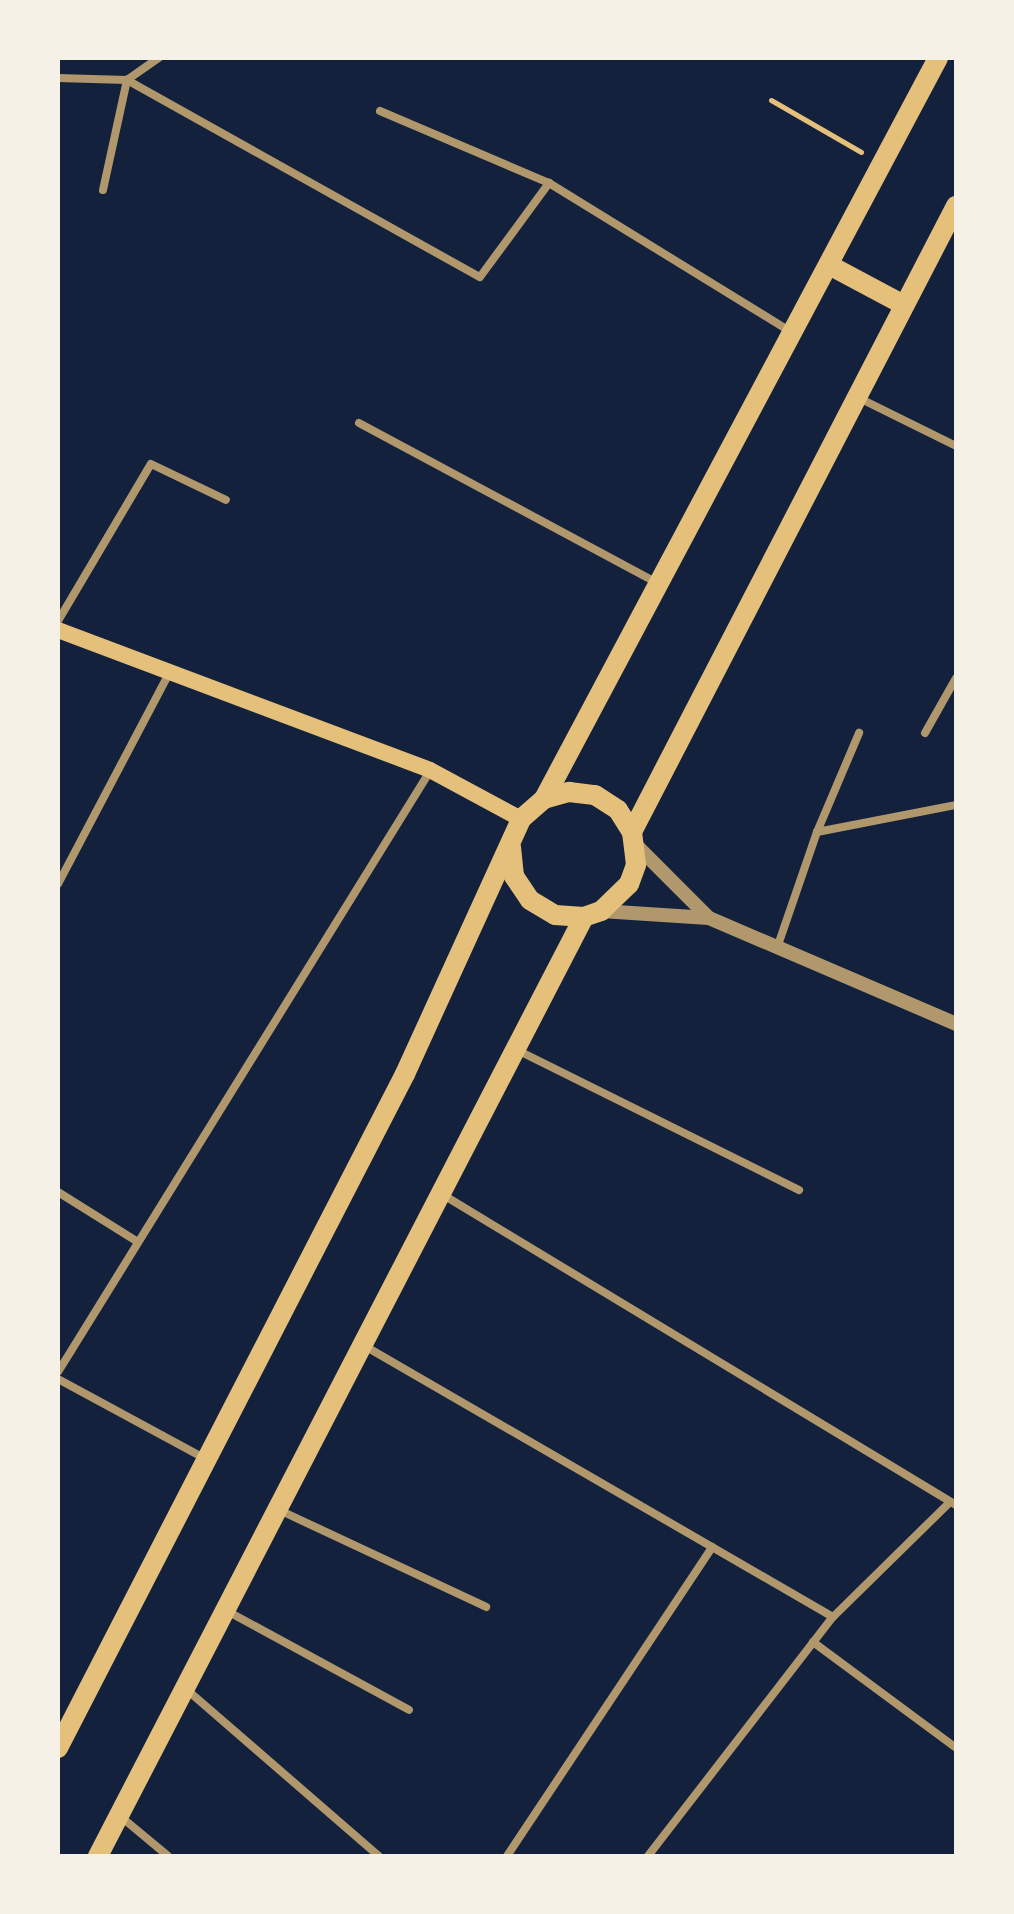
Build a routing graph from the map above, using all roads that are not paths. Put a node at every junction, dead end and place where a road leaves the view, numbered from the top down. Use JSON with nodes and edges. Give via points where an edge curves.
{"nodes":[{"id":1,"x":159,"y":58,"type":"edge"},
{"id":2,"x":938,"y":58,"type":"edge"},
{"id":3,"x":58,"y":78,"type":"edge"},
{"id":4,"x":127,"y":80,"type":"junction"},
{"id":5,"x":380,"y":111,"type":"dead end"},
{"id":6,"x":549,"y":183,"type":"junction"},
{"id":7,"x":103,"y":190,"type":"dead end"},
{"id":8,"x":956,"y":206,"type":"edge"},
{"id":9,"x":829,"y":265,"type":"junction"},
{"id":10,"x":904,"y":305,"type":"junction"},
{"id":11,"x":794,"y":333,"type":"junction"},
{"id":12,"x":856,"y":396,"type":"junction"},
{"id":13,"x":359,"y":423,"type":"dead end"},
{"id":14,"x":956,"y":446,"type":"edge"},
{"id":15,"x":226,"y":500,"type":"dead end"},
{"id":16,"x":661,"y":585,"type":"junction"},
{"id":17,"x":58,"y":621,"type":"edge"},
{"id":18,"x":58,"y":630,"type":"edge"},
{"id":19,"x":171,"y":669,"type":"junction"},
{"id":20,"x":956,"y":678,"type":"edge"},
{"id":21,"x":859,"y":733,"type":"dead end"},
{"id":22,"x":925,"y":733,"type":"dead end"},
{"id":23,"x":430,"y":770,"type":"junction"},
{"id":24,"x":544,"y":799,"type":"junction"},
{"id":25,"x":956,"y":805,"type":"edge"},
{"id":26,"x":521,"y":819,"type":"junction"},
{"id":27,"x":817,"y":832,"type":"junction"},
{"id":28,"x":634,"y":838,"type":"junction"},
{"id":29,"x":511,"y":847,"type":"junction"},
{"id":30,"x":58,"y":884,"type":"edge"},
{"id":31,"x":592,"y":914,"type":"junction"},
{"id":32,"x":709,"y":918,"type":"junction"},
{"id":33,"x":777,"y":948,"type":"junction"},
{"id":34,"x":956,"y":1024,"type":"edge"},
{"id":35,"x":515,"y":1048,"type":"junction"},
{"id":36,"x":799,"y":1190,"type":"dead end"},
{"id":37,"x":58,"y":1192,"type":"edge"},
{"id":38,"x":440,"y":1193,"type":"junction"},
{"id":39,"x":138,"y":1242,"type":"junction"},
{"id":40,"x":362,"y":1344,"type":"junction"},
{"id":41,"x":58,"y":1372,"type":"edge"},
{"id":42,"x":58,"y":1379,"type":"edge"},
{"id":43,"x":207,"y":1459,"type":"junction"},
{"id":44,"x":953,"y":1504,"type":"edge"},
{"id":45,"x":276,"y":1509,"type":"junction"},
{"id":46,"x":712,"y":1547,"type":"junction"},
{"id":47,"x":486,"y":1607,"type":"dead end"},
{"id":48,"x":225,"y":1610,"type":"junction"},
{"id":49,"x":833,"y":1617,"type":"junction"},
{"id":50,"x":813,"y":1642,"type":"junction"},
{"id":51,"x":184,"y":1688,"type":"junction"},
{"id":52,"x":409,"y":1710,"type":"dead end"},
{"id":53,"x":58,"y":1748,"type":"edge"},
{"id":54,"x":956,"y":1748,"type":"edge"},
{"id":55,"x":119,"y":1815,"type":"junction"},
{"id":56,"x":98,"y":1856,"type":"edge"},
{"id":57,"x":168,"y":1856,"type":"edge"},
{"id":58,"x":379,"y":1856,"type":"edge"},
{"id":59,"x":507,"y":1856,"type":"edge"},
{"id":60,"x":648,"y":1856,"type":"edge"}],
"edges":[{"from":1,"to":4,"type":"street"},
{"from":2,"to":9,"type":"main road"},
{"from":3,"to":4,"type":"street"},
{"from":4,"to":6,"type":"street","via":[[480,277]]},
{"from":4,"to":7,"type":"street"},
{"from":5,"to":6,"type":"street"},
{"from":6,"to":11,"type":"street"},
{"from":8,"to":10,"type":"main road"},
{"from":9,"to":10,"type":"main road"},
{"from":9,"to":11,"type":"main road"},
{"from":10,"to":12,"type":"main road"},
{"from":11,"to":16,"type":"main road"},
{"from":12,"to":14,"type":"street"},
{"from":12,"to":28,"type":"main road"},
{"from":13,"to":16,"type":"street"},
{"from":15,"to":17,"type":"street","via":[[151,464]]},
{"from":16,"to":24,"type":"main road"},
{"from":18,"to":19,"type":"main road"},
{"from":19,"to":23,"type":"main road"},
{"from":19,"to":30,"type":"street"},
{"from":20,"to":22,"type":"street"},
{"from":21,"to":27,"type":"street"},
{"from":23,"to":26,"type":"main road"},
{"from":23,"to":39,"type":"street"},
{"from":24,"to":26,"type":"main road"},
{"from":24,"to":28,"type":"main road","via":[[569,792],[595,795],[618,810]]},
{"from":25,"to":27,"type":"street"},
{"from":26,"to":29,"type":"main road"},
{"from":27,"to":33,"type":"street"},
{"from":28,"to":31,"type":"main road","via":[[629,884]]},
{"from":28,"to":32,"type":"street"},
{"from":29,"to":31,"type":"main road","via":[[514,876],[530,900],[555,915]]},
{"from":29,"to":43,"type":"main road","via":[[405,1074]]},
{"from":31,"to":32,"type":"street"},
{"from":31,"to":35,"type":"main road"},
{"from":32,"to":33,"type":"street"},
{"from":33,"to":34,"type":"street"},
{"from":35,"to":36,"type":"street"},
{"from":35,"to":38,"type":"main road"},
{"from":37,"to":39,"type":"street"},
{"from":38,"to":40,"type":"main road"},
{"from":38,"to":44,"type":"street"},
{"from":39,"to":41,"type":"street"},
{"from":40,"to":45,"type":"main road"},
{"from":40,"to":46,"type":"street"},
{"from":42,"to":43,"type":"street"},
{"from":43,"to":53,"type":"main road"},
{"from":44,"to":49,"type":"street"},
{"from":45,"to":47,"type":"street"},
{"from":45,"to":48,"type":"main road"},
{"from":46,"to":49,"type":"street"},
{"from":46,"to":59,"type":"street"},
{"from":48,"to":51,"type":"main road"},
{"from":48,"to":52,"type":"street"},
{"from":49,"to":50,"type":"street"},
{"from":50,"to":54,"type":"street"},
{"from":50,"to":60,"type":"street"},
{"from":51,"to":55,"type":"main road"},
{"from":51,"to":58,"type":"street"},
{"from":55,"to":56,"type":"main road"},
{"from":55,"to":57,"type":"street"}]}
